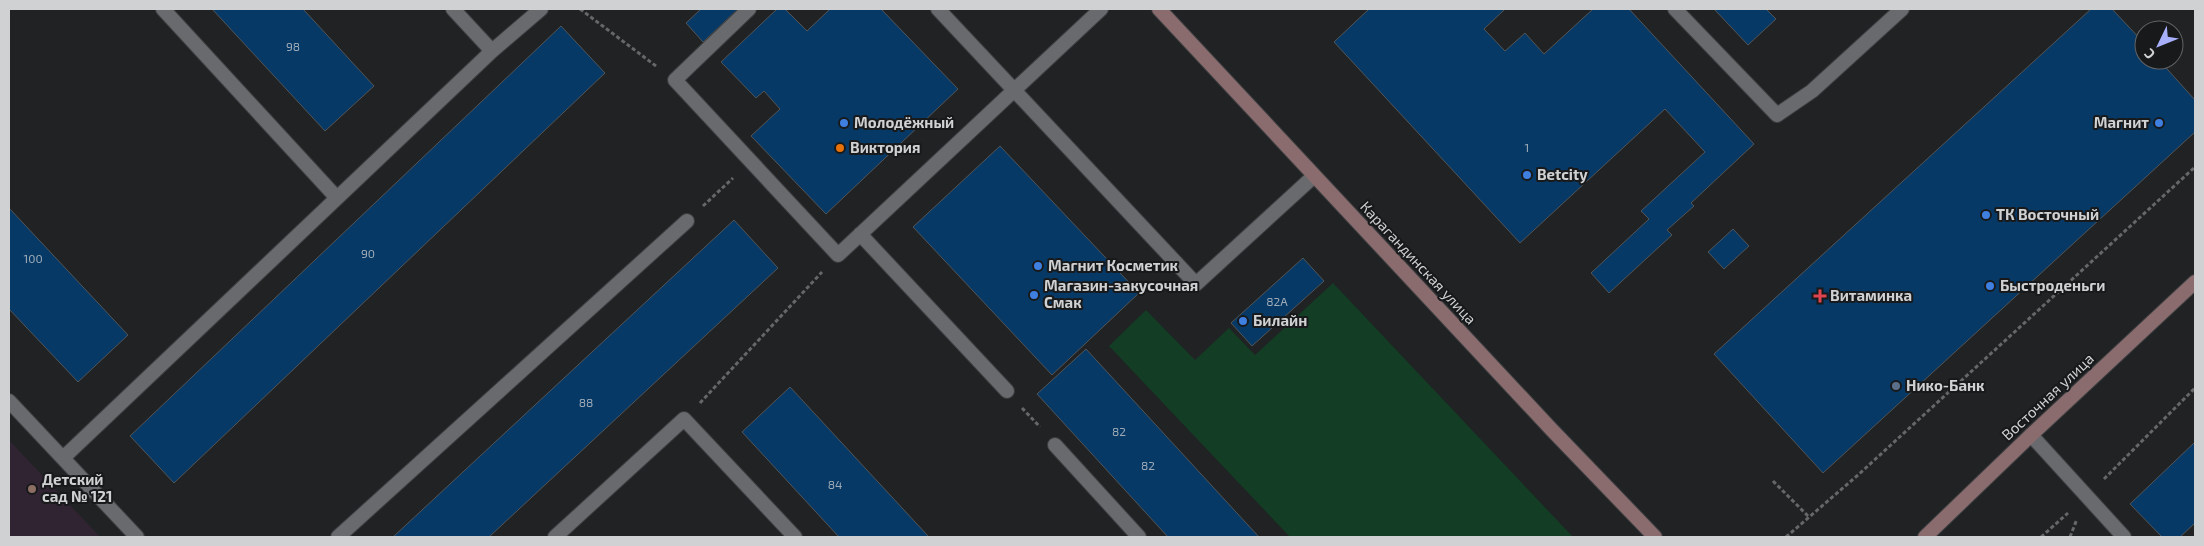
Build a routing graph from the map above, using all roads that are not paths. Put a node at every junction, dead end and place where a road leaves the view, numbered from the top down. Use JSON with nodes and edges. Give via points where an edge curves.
{"nodes":[{"id":1,"x":163,"y":9,"type":"edge"},
{"id":2,"x":453,"y":9,"type":"edge"},
{"id":3,"x":541,"y":9,"type":"edge"},
{"id":4,"x":749,"y":9,"type":"edge"},
{"id":5,"x":938,"y":9,"type":"edge"},
{"id":6,"x":1101,"y":9,"type":"edge"},
{"id":7,"x":1159,"y":9,"type":"edge"},
{"id":8,"x":1675,"y":9,"type":"edge"},
{"id":9,"x":1902,"y":9,"type":"edge"},
{"id":10,"x":492,"y":51,"type":"junction"},
{"id":11,"x":1014,"y":91,"type":"junction"},
{"id":12,"x":1314,"y":176,"type":"junction"},
{"id":13,"x":337,"y":198,"type":"junction"},
{"id":14,"x":687,"y":221,"type":"road end"},
{"id":15,"x":860,"y":234,"type":"junction"},
{"id":16,"x":2195,"y":282,"type":"edge"},
{"id":17,"x":1007,"y":391,"type":"road end"},
{"id":18,"x":9,"y":401,"type":"edge"},
{"id":19,"x":2031,"y":435,"type":"junction"},
{"id":20,"x":1055,"y":445,"type":"road end"},
{"id":21,"x":63,"y":458,"type":"junction"},
{"id":22,"x":137,"y":537,"type":"edge"},
{"id":23,"x":338,"y":537,"type":"edge"},
{"id":24,"x":555,"y":537,"type":"edge"},
{"id":25,"x":795,"y":537,"type":"edge"},
{"id":26,"x":1139,"y":537,"type":"edge"},
{"id":27,"x":1655,"y":537,"type":"edge"},
{"id":28,"x":1925,"y":537,"type":"edge"},
{"id":29,"x":2124,"y":537,"type":"edge"}],
"edges":[{"from":1,"to":13,"type":"street"},
{"from":2,"to":10,"type":"street"},
{"from":3,"to":10,"type":"street"},
{"from":4,"to":15,"type":"street","via":[[675,80],[838,255]]},
{"from":5,"to":11,"type":"street"},
{"from":6,"to":11,"type":"street"},
{"from":7,"to":12,"type":"main road","name":"Карагандинская улица"},
{"from":8,"to":9,"type":"street","via":[[1777,115],[1812,91]]},
{"from":10,"to":13,"type":"street"},
{"from":11,"to":12,"type":"street","via":[[1196,284]]},
{"from":11,"to":15,"type":"street"},
{"from":12,"to":27,"type":"main road","name":"Карагандинская улица"},
{"from":13,"to":21,"type":"street"},
{"from":14,"to":23,"type":"street"},
{"from":15,"to":17,"type":"street"},
{"from":16,"to":19,"type":"main road","name":"Восточная улица"},
{"from":18,"to":21,"type":"street"},
{"from":19,"to":28,"type":"main road","name":"Восточная улица"},
{"from":19,"to":29,"type":"street"},
{"from":20,"to":26,"type":"street"},
{"from":21,"to":22,"type":"street"},
{"from":24,"to":25,"type":"street","via":[[684,419]]}]}
